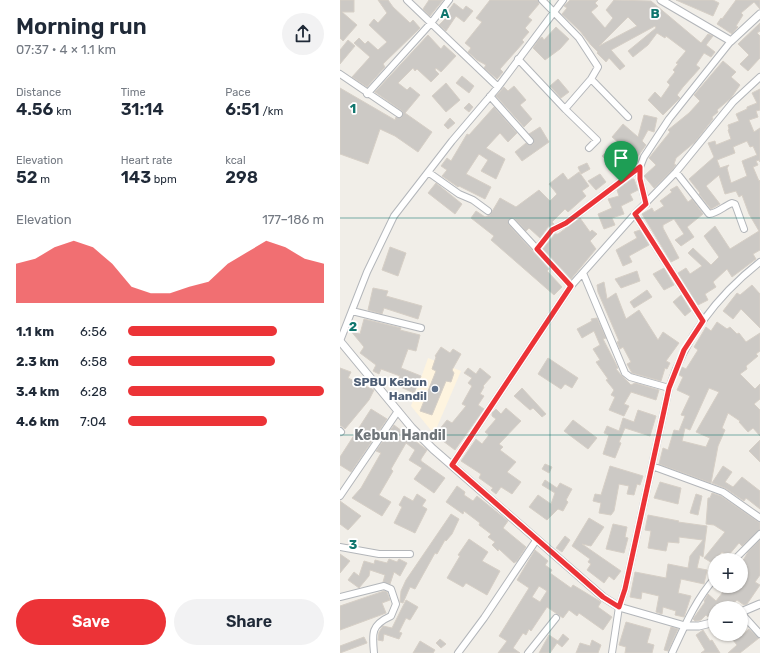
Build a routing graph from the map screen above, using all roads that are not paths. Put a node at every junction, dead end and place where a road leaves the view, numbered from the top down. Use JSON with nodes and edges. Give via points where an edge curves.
{"nodes":[{"id":1,"x":407,"y":0,"type":"edge"},
{"id":2,"x":449,"y":0,"type":"edge"},
{"id":3,"x":542,"y":0,"type":"edge"},
{"id":4,"x":563,"y":0,"type":"edge"},
{"id":5,"x":661,"y":0,"type":"edge"},
{"id":6,"x":555,"y":12,"type":"junction"},
{"id":7,"x":760,"y":14,"type":"edge"},
{"id":8,"x":431,"y":23,"type":"junction"},
{"id":9,"x":731,"y":41,"type":"junction"},
{"id":10,"x":518,"y":59,"type":"junction"},
{"id":11,"x":340,"y":74,"type":"edge"},
{"id":12,"x":760,"y":77,"type":"edge"},
{"id":13,"x":591,"y":79,"type":"junction"},
{"id":14,"x":498,"y":87,"type":"junction"},
{"id":15,"x":367,"y":94,"type":"junction"},
{"id":16,"x":490,"y":96,"type":"junction"},
{"id":17,"x":566,"y":109,"type":"junction"},
{"id":18,"x":398,"y":114,"type":"dead end"},
{"id":19,"x":628,"y":117,"type":"dead end"},
{"id":20,"x":530,"y":141,"type":"dead end"},
{"id":21,"x":589,"y":148,"type":"dead end"},
{"id":22,"x":640,"y":167,"type":"junction"},
{"id":23,"x":428,"y":172,"type":"junction"},
{"id":24,"x":676,"y":172,"type":"junction"},
{"id":25,"x":646,"y":204,"type":"junction"},
{"id":26,"x":488,"y":210,"type":"dead end"},
{"id":27,"x":635,"y":214,"type":"junction"},
{"id":28,"x":512,"y":222,"type":"dead end"},
{"id":29,"x":744,"y":229,"type":"dead end"},
{"id":30,"x":537,"y":249,"type":"junction"},
{"id":31,"x":760,"y":262,"type":"edge"},
{"id":32,"x":583,"y":274,"type":"junction"},
{"id":33,"x":571,"y":286,"type":"junction"},
{"id":34,"x":352,"y":311,"type":"junction"},
{"id":35,"x":703,"y":321,"type":"junction"},
{"id":36,"x":421,"y":328,"type":"dead end"},
{"id":37,"x":340,"y":341,"type":"edge"},
{"id":38,"x":669,"y":388,"type":"junction"},
{"id":39,"x":398,"y":411,"type":"junction"},
{"id":40,"x":452,"y":465,"type":"junction"},
{"id":41,"x":652,"y":466,"type":"junction"},
{"id":42,"x":340,"y":496,"type":"edge"},
{"id":43,"x":760,"y":518,"type":"edge"},
{"id":44,"x":760,"y":534,"type":"edge"},
{"id":45,"x":538,"y":539,"type":"junction"},
{"id":46,"x":340,"y":547,"type":"edge"},
{"id":47,"x":741,"y":553,"type":"edge"},
{"id":48,"x":410,"y":554,"type":"dead end"},
{"id":49,"x":708,"y":587,"type":"edge"},
{"id":50,"x":340,"y":597,"type":"edge"},
{"id":51,"x":760,"y":604,"type":"edge"},
{"id":52,"x":619,"y":607,"type":"junction"},
{"id":53,"x":748,"y":609,"type":"edge"},
{"id":54,"x":556,"y":618,"type":"dead end"},
{"id":55,"x":748,"y":620,"type":"edge"},
{"id":56,"x":708,"y":624,"type":"edge"},
{"id":57,"x":685,"y":626,"type":"junction"},
{"id":58,"x":760,"y":634,"type":"edge"},
{"id":59,"x":374,"y":653,"type":"edge"},
{"id":60,"x":458,"y":653,"type":"edge"},
{"id":61,"x":528,"y":653,"type":"edge"},
{"id":62,"x":612,"y":653,"type":"edge"},
{"id":63,"x":672,"y":653,"type":"edge"}],
"edges":[{"from":1,"to":8,"type":"street"},
{"from":2,"to":8,"type":"street"},
{"from":3,"to":6,"type":"street"},
{"from":4,"to":6,"type":"street"},
{"from":5,"to":9,"type":"street"},
{"from":6,"to":10,"type":"street"},
{"from":6,"to":13,"type":"street","via":[[579,38],[598,67]]},
{"from":7,"to":9,"type":"street"},
{"from":8,"to":14,"type":"street"},
{"from":8,"to":15,"type":"street"},
{"from":9,"to":22,"type":"street","via":[[669,119]]},
{"from":10,"to":14,"type":"street"},
{"from":10,"to":17,"type":"street"},
{"from":11,"to":15,"type":"street"},
{"from":12,"to":24,"type":"street","via":[[733,102]]},
{"from":13,"to":17,"type":"street"},
{"from":13,"to":19,"type":"street"},
{"from":14,"to":16,"type":"street"},
{"from":15,"to":18,"type":"street"},
{"from":16,"to":20,"type":"street"},
{"from":16,"to":23,"type":"street"},
{"from":17,"to":21,"type":"street","via":[[597,140]]},
{"from":22,"to":25,"type":"street"},
{"from":22,"to":30,"type":"street","via":[[566,223],[552,230]]},
{"from":23,"to":26,"type":"street"},
{"from":23,"to":34,"type":"street","via":[[394,216],[367,272]]},
{"from":24,"to":25,"type":"street"},
{"from":24,"to":29,"type":"street","via":[[709,214],[715,213],[727,204],[735,204]]},
{"from":25,"to":27,"type":"street"},
{"from":27,"to":32,"type":"street"},
{"from":27,"to":35,"type":"street"},
{"from":28,"to":30,"type":"street"},
{"from":30,"to":33,"type":"street"},
{"from":31,"to":35,"type":"street","via":[[737,280]]},
{"from":32,"to":33,"type":"street"},
{"from":32,"to":38,"type":"street","via":[[625,373],[630,377]]},
{"from":33,"to":40,"type":"street"},
{"from":34,"to":36,"type":"street"},
{"from":34,"to":37,"type":"street"},
{"from":35,"to":38,"type":"street","via":[[684,350]]},
{"from":37,"to":39,"type":"street"},
{"from":38,"to":41,"type":"street"},
{"from":39,"to":40,"type":"street","via":[[433,449]]},
{"from":39,"to":42,"type":"street"},
{"from":40,"to":45,"type":"street"},
{"from":41,"to":43,"type":"street","via":[[723,492]]},
{"from":41,"to":52,"type":"street"},
{"from":44,"to":47,"type":"street"},
{"from":45,"to":52,"type":"street","via":[[603,597]]},
{"from":45,"to":60,"type":"street"},
{"from":46,"to":48,"type":"street","via":[[379,554]]},
{"from":49,"to":57,"type":"street"},
{"from":50,"to":59,"type":"street","via":[[384,586],[391,589],[396,604],[391,616],[382,620],[374,629]]},
{"from":51,"to":53,"type":"street"},
{"from":52,"to":57,"type":"street"},
{"from":52,"to":62,"type":"street"},
{"from":54,"to":61,"type":"street"},
{"from":55,"to":58,"type":"street"},
{"from":56,"to":57,"type":"street"},
{"from":57,"to":63,"type":"street"}]}
